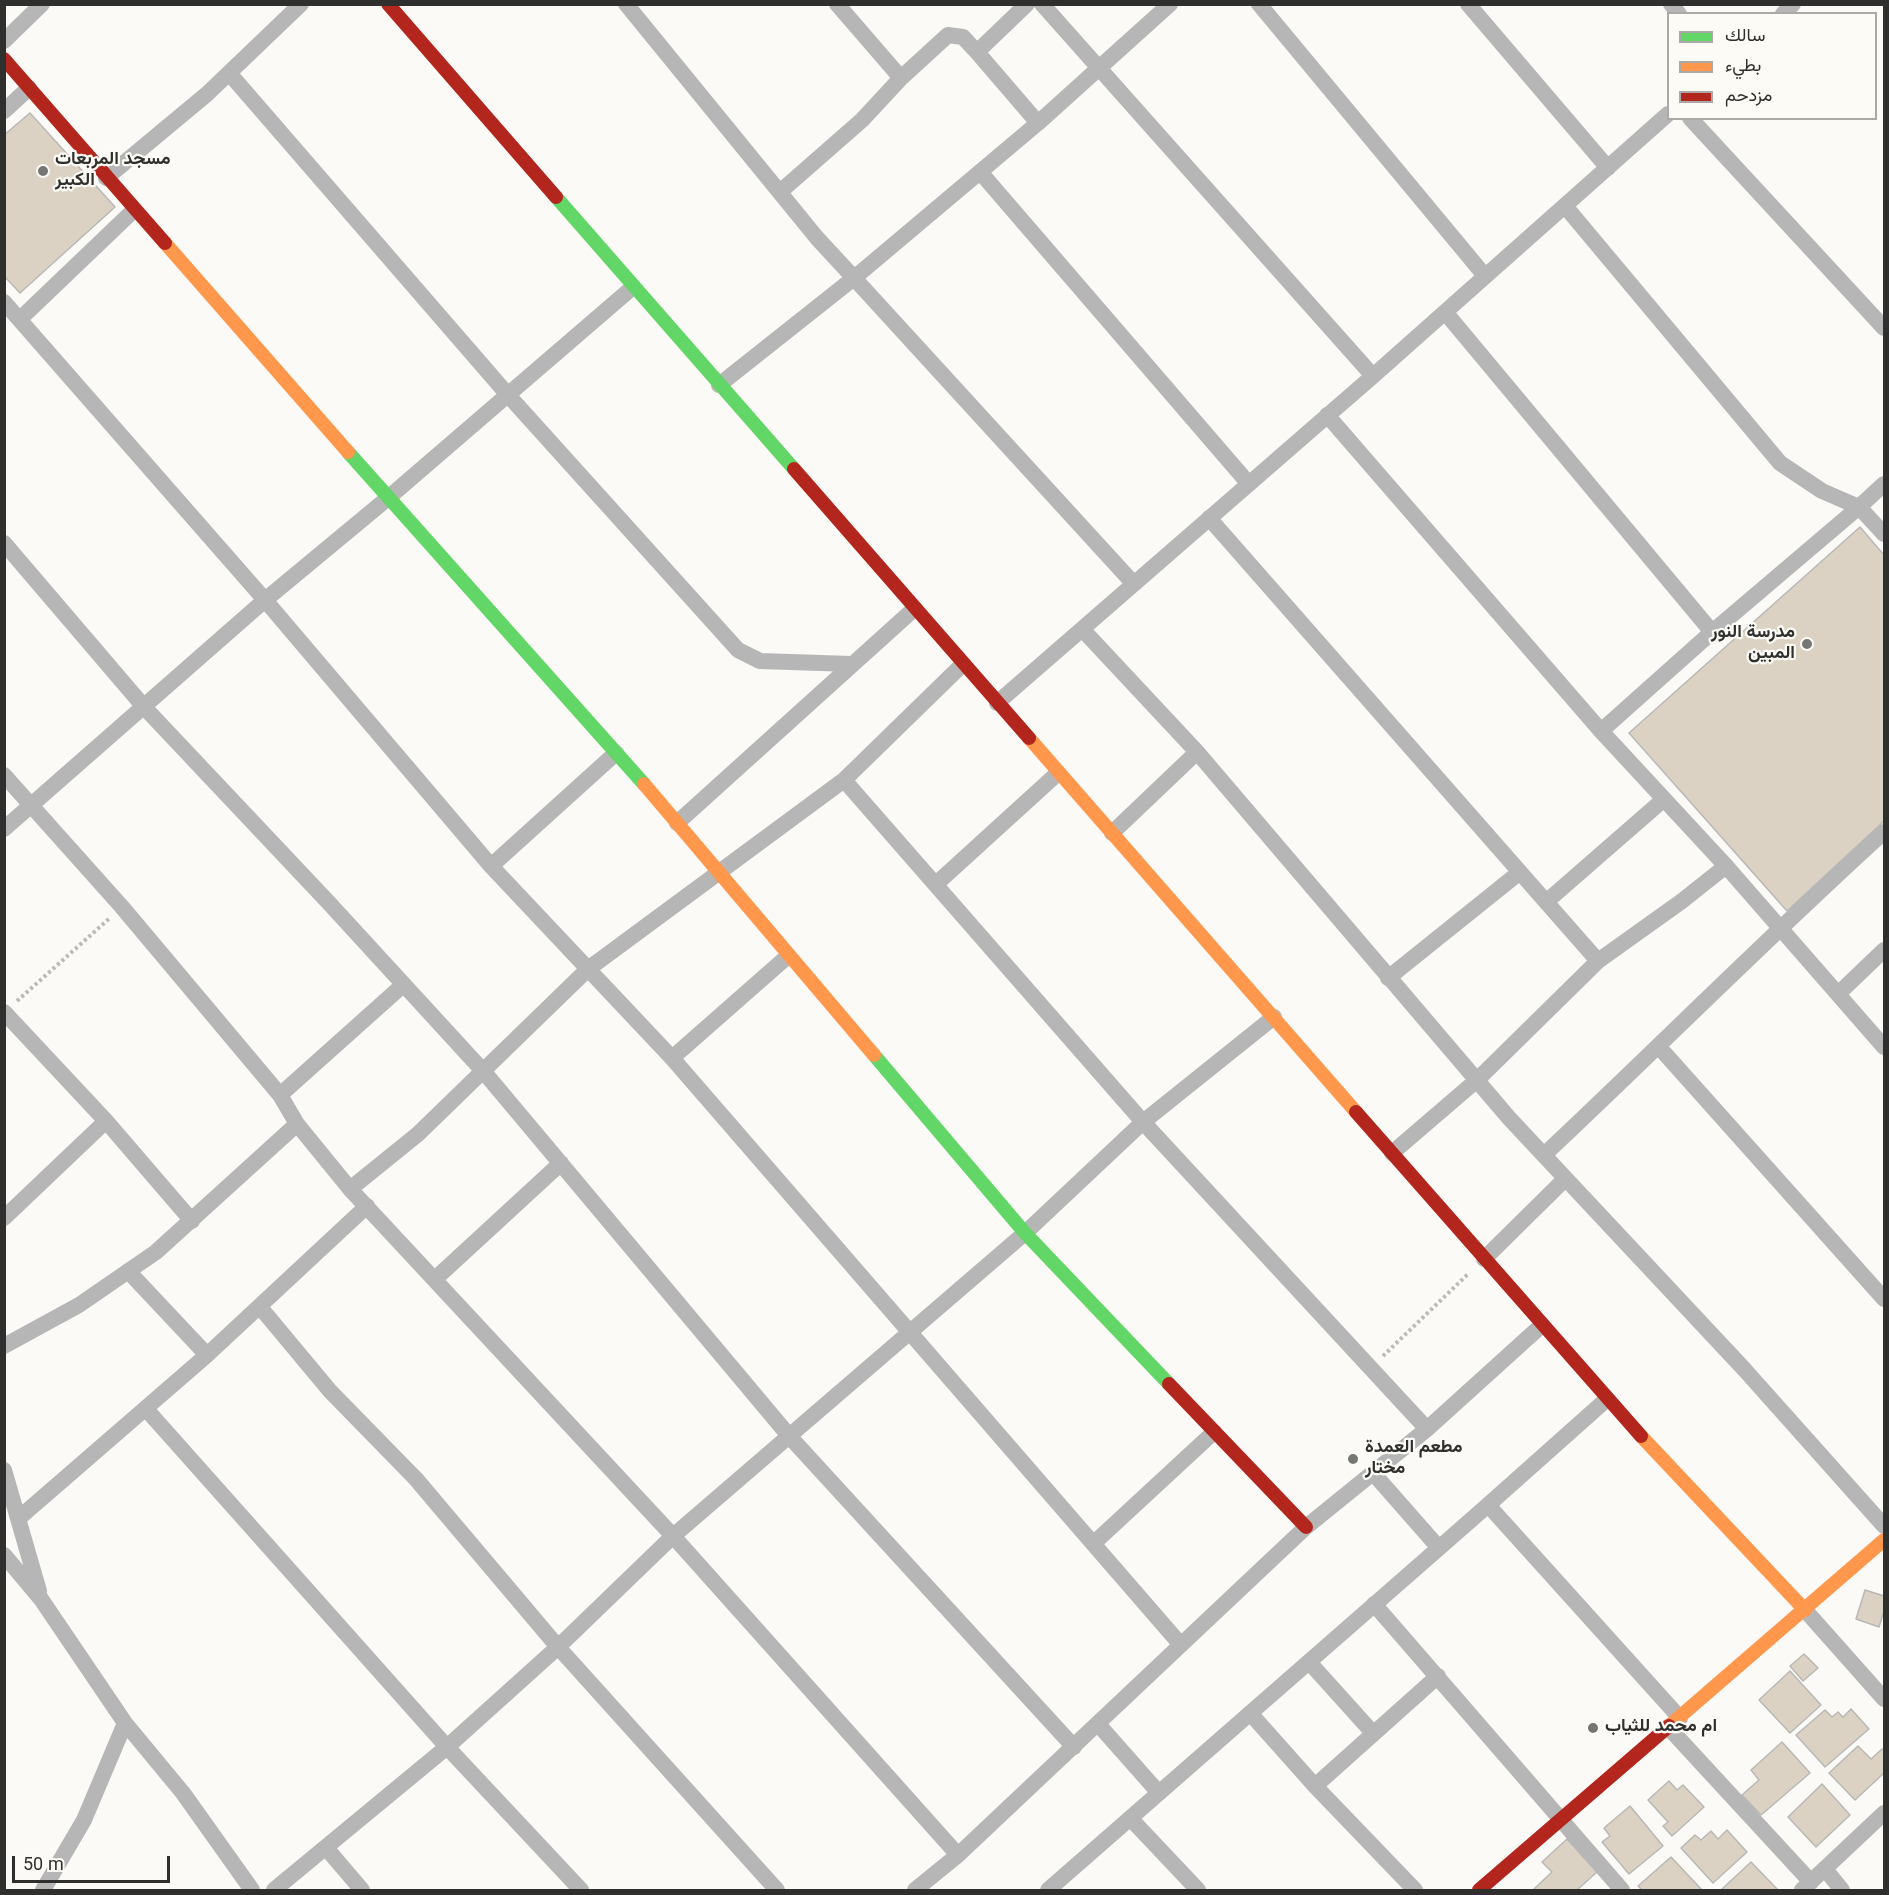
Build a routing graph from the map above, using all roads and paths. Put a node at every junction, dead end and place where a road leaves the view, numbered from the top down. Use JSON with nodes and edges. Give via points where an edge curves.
{"nodes":[{"id":1,"x":42,"y":4,"type":"edge"},
{"id":2,"x":301,"y":4,"type":"edge"},
{"id":3,"x":388,"y":4,"type":"edge"},
{"id":4,"x":626,"y":4,"type":"edge"},
{"id":5,"x":837,"y":4,"type":"edge"},
{"id":6,"x":1028,"y":4,"type":"edge"},
{"id":7,"x":1042,"y":4,"type":"edge"},
{"id":8,"x":1170,"y":4,"type":"edge"},
{"id":9,"x":1259,"y":4,"type":"edge"},
{"id":10,"x":1468,"y":4,"type":"edge"},
{"id":11,"x":4,"y":41,"type":"edge"},
{"id":12,"x":977,"y":52,"type":"junction"},
{"id":13,"x":4,"y":59,"type":"edge"},
{"id":14,"x":1098,"y":68,"type":"junction"},
{"id":15,"x":229,"y":73,"type":"junction"},
{"id":16,"x":901,"y":78,"type":"junction"},
{"id":17,"x":29,"y":88,"type":"junction"},
{"id":18,"x":4,"y":111,"type":"edge"},
{"id":19,"x":1667,"y":115,"type":"edge"},
{"id":20,"x":1691,"y":120,"type":"edge"},
{"id":21,"x":1038,"y":123,"type":"junction"},
{"id":22,"x":1608,"y":168,"type":"junction"},
{"id":23,"x":981,"y":173,"type":"junction"},
{"id":24,"x":106,"y":178,"type":"junction"},
{"id":25,"x":780,"y":191,"type":"junction"},
{"id":26,"x":1565,"y":206,"type":"junction"},
{"id":27,"x":134,"y":210,"type":"junction"},
{"id":28,"x":1485,"y":276,"type":"junction"},
{"id":29,"x":854,"y":278,"type":"junction"},
{"id":30,"x":633,"y":287,"type":"junction"},
{"id":31,"x":4,"y":302,"type":"edge"},
{"id":32,"x":1445,"y":312,"type":"junction"},
{"id":33,"x":20,"y":319,"type":"junction"},
{"id":34,"x":1884,"y":328,"type":"edge"},
{"id":35,"x":1373,"y":376,"type":"junction"},
{"id":36,"x":719,"y":385,"type":"junction"},
{"id":37,"x":508,"y":395,"type":"junction"},
{"id":38,"x":1327,"y":415,"type":"junction"},
{"id":39,"x":1249,"y":484,"type":"junction"},
{"id":40,"x":1884,"y":484,"type":"edge"},
{"id":41,"x":388,"y":498,"type":"junction"},
{"id":42,"x":1859,"y":507,"type":"junction"},
{"id":43,"x":1209,"y":518,"type":"junction"},
{"id":44,"x":1884,"y":534,"type":"edge"},
{"id":45,"x":4,"y":543,"type":"edge"},
{"id":46,"x":1134,"y":584,"type":"junction"},
{"id":47,"x":265,"y":600,"type":"junction"},
{"id":48,"x":914,"y":609,"type":"junction"},
{"id":49,"x":1083,"y":630,"type":"junction"},
{"id":50,"x":1712,"y":632,"type":"junction"},
{"id":51,"x":851,"y":664,"type":"junction"},
{"id":52,"x":963,"y":664,"type":"junction"},
{"id":53,"x":997,"y":703,"type":"junction"},
{"id":54,"x":145,"y":708,"type":"junction"},
{"id":55,"x":1601,"y":731,"type":"junction"},
{"id":56,"x":1197,"y":752,"type":"junction"},
{"id":57,"x":616,"y":753,"type":"junction"},
{"id":58,"x":1058,"y":773,"type":"junction"},
{"id":59,"x":4,"y":775,"type":"edge"},
{"id":60,"x":844,"y":780,"type":"junction"},
{"id":61,"x":1663,"y":800,"type":"junction"},
{"id":62,"x":31,"y":806,"type":"junction"},
{"id":63,"x":678,"y":823,"type":"junction"},
{"id":64,"x":4,"y":829,"type":"edge"},
{"id":65,"x":1884,"y":832,"type":"edge"},
{"id":66,"x":1112,"y":833,"type":"junction"},
{"id":67,"x":491,"y":866,"type":"junction"},
{"id":68,"x":1726,"y":866,"type":"junction"},
{"id":69,"x":1520,"y":872,"type":"junction"},
{"id":70,"x":721,"y":873,"type":"junction"},
{"id":71,"x":936,"y":884,"type":"junction"},
{"id":72,"x":1546,"y":902,"type":"junction"},
{"id":73,"x":122,"y":907,"type":"junction"},
{"id":74,"x":1779,"y":927,"type":"junction"},
{"id":75,"x":1884,"y":950,"type":"edge"},
{"id":76,"x":788,"y":956,"type":"junction"},
{"id":77,"x":1598,"y":961,"type":"junction"},
{"id":78,"x":588,"y":969,"type":"junction"},
{"id":79,"x":1388,"y":978,"type":"junction"},
{"id":80,"x":403,"y":985,"type":"junction"},
{"id":81,"x":1838,"y":994,"type":"junction"},
{"id":82,"x":5,"y":1012,"type":"edge"},
{"id":83,"x":1274,"y":1017,"type":"junction"},
{"id":84,"x":1659,"y":1047,"type":"junction"},
{"id":85,"x":1884,"y":1047,"type":"edge"},
{"id":86,"x":672,"y":1058,"type":"junction"},
{"id":87,"x":484,"y":1072,"type":"junction"},
{"id":88,"x":1477,"y":1080,"type":"junction"},
{"id":89,"x":280,"y":1095,"type":"junction"},
{"id":90,"x":106,"y":1121,"type":"junction"},
{"id":91,"x":1143,"y":1122,"type":"junction"},
{"id":92,"x":297,"y":1124,"type":"junction"},
{"id":93,"x":1392,"y":1153,"type":"junction"},
{"id":94,"x":1544,"y":1155,"type":"junction"},
{"id":95,"x":561,"y":1163,"type":"junction"},
{"id":96,"x":1565,"y":1179,"type":"junction"},
{"id":97,"x":350,"y":1189,"type":"junction"},
{"id":98,"x":367,"y":1206,"type":"junction"},
{"id":99,"x":4,"y":1218,"type":"edge"},
{"id":100,"x":192,"y":1221,"type":"junction"},
{"id":101,"x":1025,"y":1233,"type":"junction"},
{"id":102,"x":1484,"y":1259,"type":"junction"},
{"id":103,"x":128,"y":1271,"type":"junction"},
{"id":104,"x":435,"y":1279,"type":"junction"},
{"id":105,"x":1884,"y":1299,"type":"edge"},
{"id":106,"x":260,"y":1307,"type":"junction"},
{"id":107,"x":1542,"y":1325,"type":"junction"},
{"id":108,"x":908,"y":1331,"type":"junction"},
{"id":109,"x":4,"y":1346,"type":"edge"},
{"id":110,"x":207,"y":1355,"type":"junction"},
{"id":111,"x":1372,"y":1367,"type":"junction"},
{"id":112,"x":1607,"y":1399,"type":"junction"},
{"id":113,"x":146,"y":1409,"type":"junction"},
{"id":114,"x":1427,"y":1429,"type":"junction"},
{"id":115,"x":1214,"y":1432,"type":"junction"},
{"id":116,"x":790,"y":1437,"type":"junction"},
{"id":117,"x":4,"y":1470,"type":"edge"},
{"id":118,"x":1374,"y":1474,"type":"junction"},
{"id":119,"x":1488,"y":1505,"type":"junction"},
{"id":120,"x":19,"y":1518,"type":"junction"},
{"id":121,"x":1884,"y":1526,"type":"edge"},
{"id":122,"x":1306,"y":1527,"type":"junction"},
{"id":123,"x":673,"y":1536,"type":"junction"},
{"id":124,"x":1884,"y":1540,"type":"edge"},
{"id":125,"x":1094,"y":1543,"type":"junction"},
{"id":126,"x":1439,"y":1548,"type":"junction"},
{"id":127,"x":4,"y":1555,"type":"edge"},
{"id":128,"x":4,"y":1570,"type":"edge"},
{"id":129,"x":26,"y":1578,"type":"junction"},
{"id":130,"x":41,"y":1599,"type":"junction"},
{"id":131,"x":1374,"y":1604,"type":"junction"},
{"id":132,"x":1805,"y":1610,"type":"junction"},
{"id":133,"x":1181,"y":1645,"type":"junction"},
{"id":134,"x":558,"y":1647,"type":"junction"},
{"id":135,"x":1309,"y":1662,"type":"junction"},
{"id":136,"x":1438,"y":1676,"type":"junction"},
{"id":137,"x":1884,"y":1699,"type":"edge"},
{"id":138,"x":1250,"y":1713,"type":"junction"},
{"id":139,"x":125,"y":1723,"type":"junction"},
{"id":140,"x":1674,"y":1723,"type":"junction"},
{"id":141,"x":1098,"y":1724,"type":"junction"},
{"id":142,"x":1373,"y":1733,"type":"junction"},
{"id":143,"x":447,"y":1747,"type":"junction"},
{"id":144,"x":1074,"y":1747,"type":"junction"},
{"id":145,"x":1316,"y":1786,"type":"junction"},
{"id":146,"x":1160,"y":1793,"type":"junction"},
{"id":147,"x":1884,"y":1813,"type":"edge"},
{"id":148,"x":1130,"y":1818,"type":"junction"},
{"id":149,"x":1562,"y":1819,"type":"junction"},
{"id":150,"x":327,"y":1850,"type":"junction"},
{"id":151,"x":958,"y":1855,"type":"junction"},
{"id":152,"x":1825,"y":1869,"type":"junction"},
{"id":153,"x":1806,"y":1886,"type":"edge"},
{"id":154,"x":43,"y":1890,"type":"edge"},
{"id":155,"x":252,"y":1890,"type":"edge"},
{"id":156,"x":274,"y":1890,"type":"edge"},
{"id":157,"x":362,"y":1890,"type":"edge"},
{"id":158,"x":581,"y":1890,"type":"edge"},
{"id":159,"x":777,"y":1890,"type":"edge"},
{"id":160,"x":915,"y":1890,"type":"edge"},
{"id":161,"x":1048,"y":1890,"type":"edge"},
{"id":162,"x":1198,"y":1890,"type":"edge"},
{"id":163,"x":1415,"y":1890,"type":"edge"},
{"id":164,"x":1479,"y":1890,"type":"edge"},
{"id":165,"x":1622,"y":1890,"type":"edge"},
{"id":166,"x":1842,"y":1890,"type":"edge"}],
"edges":[{"from":1,"to":11,"type":"street"},
{"from":2,"to":15,"type":"street"},
{"from":3,"to":30,"type":"street"},
{"from":4,"to":25,"type":"street"},
{"from":5,"to":16,"type":"street"},
{"from":6,"to":12,"type":"street"},
{"from":7,"to":14,"type":"street"},
{"from":8,"to":14,"type":"street"},
{"from":9,"to":28,"type":"street"},
{"from":10,"to":22,"type":"street"},
{"from":12,"to":16,"type":"street","via":[[963,37],[948,34]]},
{"from":12,"to":21,"type":"street"},
{"from":13,"to":17,"type":"street"},
{"from":14,"to":21,"type":"street"},
{"from":14,"to":35,"type":"street"},
{"from":15,"to":24,"type":"street"},
{"from":15,"to":37,"type":"street"},
{"from":16,"to":25,"type":"street","via":[[862,120]]},
{"from":17,"to":18,"type":"street"},
{"from":17,"to":24,"type":"street"},
{"from":19,"to":22,"type":"street"},
{"from":20,"to":34,"type":"street"},
{"from":21,"to":23,"type":"street"},
{"from":22,"to":26,"type":"street"},
{"from":23,"to":29,"type":"street"},
{"from":23,"to":39,"type":"street"},
{"from":24,"to":27,"type":"street"},
{"from":25,"to":29,"type":"street"},
{"from":26,"to":28,"type":"street"},
{"from":26,"to":42,"type":"street","via":[[1780,463],[1800,478]]},
{"from":27,"to":33,"type":"street"},
{"from":27,"to":41,"type":"street"},
{"from":28,"to":32,"type":"street"},
{"from":29,"to":36,"type":"street"},
{"from":29,"to":46,"type":"street"},
{"from":30,"to":36,"type":"street"},
{"from":30,"to":37,"type":"street"},
{"from":31,"to":33,"type":"street"},
{"from":32,"to":35,"type":"street"},
{"from":32,"to":50,"type":"street"},
{"from":33,"to":47,"type":"street"},
{"from":35,"to":38,"type":"street"},
{"from":36,"to":48,"type":"street"},
{"from":37,"to":41,"type":"street"},
{"from":37,"to":51,"type":"street","via":[[738,650],[760,661]]},
{"from":38,"to":39,"type":"street"},
{"from":38,"to":55,"type":"street"},
{"from":39,"to":43,"type":"street"},
{"from":40,"to":42,"type":"street"},
{"from":41,"to":47,"type":"street"},
{"from":41,"to":57,"type":"street"},
{"from":42,"to":44,"type":"street"},
{"from":42,"to":50,"type":"street"},
{"from":43,"to":46,"type":"street"},
{"from":43,"to":69,"type":"street"},
{"from":45,"to":54,"type":"street"},
{"from":46,"to":49,"type":"street"},
{"from":47,"to":54,"type":"street"},
{"from":47,"to":67,"type":"street"},
{"from":48,"to":51,"type":"street"},
{"from":48,"to":52,"type":"street"},
{"from":49,"to":53,"type":"street"},
{"from":49,"to":56,"type":"street"},
{"from":50,"to":55,"type":"street"},
{"from":51,"to":63,"type":"street"},
{"from":52,"to":53,"type":"street"},
{"from":52,"to":60,"type":"street"},
{"from":53,"to":58,"type":"street"},
{"from":54,"to":62,"type":"street"},
{"from":54,"to":80,"type":"street"},
{"from":55,"to":61,"type":"street"},
{"from":56,"to":66,"type":"street"},
{"from":56,"to":79,"type":"street"},
{"from":57,"to":63,"type":"street"},
{"from":57,"to":67,"type":"street"},
{"from":58,"to":66,"type":"street"},
{"from":58,"to":71,"type":"street"},
{"from":59,"to":62,"type":"street"},
{"from":60,"to":70,"type":"street"},
{"from":60,"to":71,"type":"street"},
{"from":61,"to":68,"type":"street"},
{"from":61,"to":72,"type":"street"},
{"from":62,"to":64,"type":"street"},
{"from":62,"to":73,"type":"street"},
{"from":63,"to":70,"type":"street"},
{"from":65,"to":74,"type":"street"},
{"from":66,"to":83,"type":"street"},
{"from":67,"to":78,"type":"street"},
{"from":68,"to":74,"type":"street"},
{"from":68,"to":77,"type":"street"},
{"from":69,"to":72,"type":"street"},
{"from":69,"to":79,"type":"street"},
{"from":70,"to":76,"type":"street"},
{"from":70,"to":78,"type":"street"},
{"from":71,"to":91,"type":"street"},
{"from":72,"to":77,"type":"street"},
{"from":73,"to":82,"type":"path"},
{"from":73,"to":89,"type":"street"},
{"from":74,"to":81,"type":"street"},
{"from":74,"to":84,"type":"street"},
{"from":75,"to":81,"type":"street"},
{"from":76,"to":86,"type":"street"},
{"from":76,"to":101,"type":"street"},
{"from":77,"to":88,"type":"street"},
{"from":78,"to":86,"type":"street"},
{"from":78,"to":87,"type":"street"},
{"from":79,"to":88,"type":"street"},
{"from":80,"to":87,"type":"street"},
{"from":80,"to":89,"type":"street"},
{"from":81,"to":85,"type":"street"},
{"from":82,"to":90,"type":"street"},
{"from":83,"to":91,"type":"street"},
{"from":83,"to":93,"type":"street"},
{"from":84,"to":94,"type":"street"},
{"from":84,"to":105,"type":"street"},
{"from":86,"to":108,"type":"street"},
{"from":87,"to":95,"type":"street"},
{"from":87,"to":97,"type":"street","via":[[418,1134]]},
{"from":88,"to":93,"type":"street"},
{"from":88,"to":94,"type":"street"},
{"from":89,"to":92,"type":"street"},
{"from":90,"to":99,"type":"street"},
{"from":90,"to":100,"type":"street"},
{"from":91,"to":101,"type":"street"},
{"from":91,"to":111,"type":"street"},
{"from":92,"to":97,"type":"street"},
{"from":92,"to":100,"type":"street"},
{"from":93,"to":102,"type":"street"},
{"from":94,"to":96,"type":"street"},
{"from":95,"to":104,"type":"street"},
{"from":95,"to":116,"type":"street"},
{"from":96,"to":102,"type":"street"},
{"from":96,"to":121,"type":"street","via":[[1744,1369]]},
{"from":97,"to":98,"type":"street"},
{"from":98,"to":104,"type":"street"},
{"from":98,"to":106,"type":"street"},
{"from":100,"to":103,"type":"street"},
{"from":101,"to":108,"type":"street"},
{"from":101,"to":115,"type":"street"},
{"from":102,"to":107,"type":"street"},
{"from":102,"to":111,"type":"path"},
{"from":103,"to":109,"type":"street","via":[[79,1305]]},
{"from":103,"to":110,"type":"street"},
{"from":104,"to":123,"type":"street"},
{"from":106,"to":110,"type":"street"},
{"from":106,"to":134,"type":"street","via":[[330,1391],[416,1479]]},
{"from":107,"to":112,"type":"street"},
{"from":107,"to":114,"type":"street"},
{"from":108,"to":116,"type":"street"},
{"from":108,"to":125,"type":"street"},
{"from":110,"to":113,"type":"street"},
{"from":111,"to":114,"type":"street"},
{"from":112,"to":119,"type":"street"},
{"from":112,"to":132,"type":"street"},
{"from":113,"to":120,"type":"street"},
{"from":113,"to":143,"type":"street"},
{"from":114,"to":118,"type":"street"},
{"from":115,"to":122,"type":"street"},
{"from":115,"to":125,"type":"street"},
{"from":116,"to":123,"type":"street"},
{"from":116,"to":144,"type":"street"},
{"from":117,"to":120,"type":"street"},
{"from":118,"to":122,"type":"street"},
{"from":118,"to":126,"type":"street"},
{"from":119,"to":126,"type":"street"},
{"from":119,"to":140,"type":"street"},
{"from":120,"to":130,"type":"street"},
{"from":122,"to":133,"type":"street"},
{"from":123,"to":134,"type":"street"},
{"from":123,"to":151,"type":"street"},
{"from":124,"to":132,"type":"street"},
{"from":125,"to":133,"type":"street"},
{"from":126,"to":131,"type":"street"},
{"from":127,"to":129,"type":"street"},
{"from":128,"to":129,"type":"street"},
{"from":129,"to":130,"type":"street"},
{"from":130,"to":139,"type":"street"},
{"from":131,"to":135,"type":"street"},
{"from":131,"to":136,"type":"street"},
{"from":132,"to":137,"type":"street"},
{"from":132,"to":140,"type":"street"},
{"from":133,"to":141,"type":"street"},
{"from":134,"to":143,"type":"street"},
{"from":134,"to":159,"type":"street"},
{"from":135,"to":138,"type":"street"},
{"from":135,"to":142,"type":"street"},
{"from":136,"to":142,"type":"street"},
{"from":136,"to":149,"type":"street"},
{"from":138,"to":145,"type":"street"},
{"from":138,"to":146,"type":"street"},
{"from":139,"to":154,"type":"street","via":[[84,1820]]},
{"from":139,"to":155,"type":"street","via":[[183,1794]]},
{"from":140,"to":149,"type":"street"},
{"from":140,"to":153,"type":"street"},
{"from":141,"to":144,"type":"street"},
{"from":141,"to":146,"type":"street"},
{"from":142,"to":145,"type":"street"},
{"from":143,"to":150,"type":"street"},
{"from":143,"to":158,"type":"street"},
{"from":144,"to":151,"type":"street"},
{"from":145,"to":163,"type":"street"},
{"from":146,"to":148,"type":"street"},
{"from":147,"to":152,"type":"street"},
{"from":148,"to":161,"type":"street"},
{"from":148,"to":162,"type":"street"},
{"from":149,"to":164,"type":"street"},
{"from":149,"to":165,"type":"street"},
{"from":150,"to":156,"type":"street"},
{"from":150,"to":157,"type":"street"},
{"from":151,"to":160,"type":"street"},
{"from":152,"to":153,"type":"street"},
{"from":152,"to":166,"type":"street"}]}
